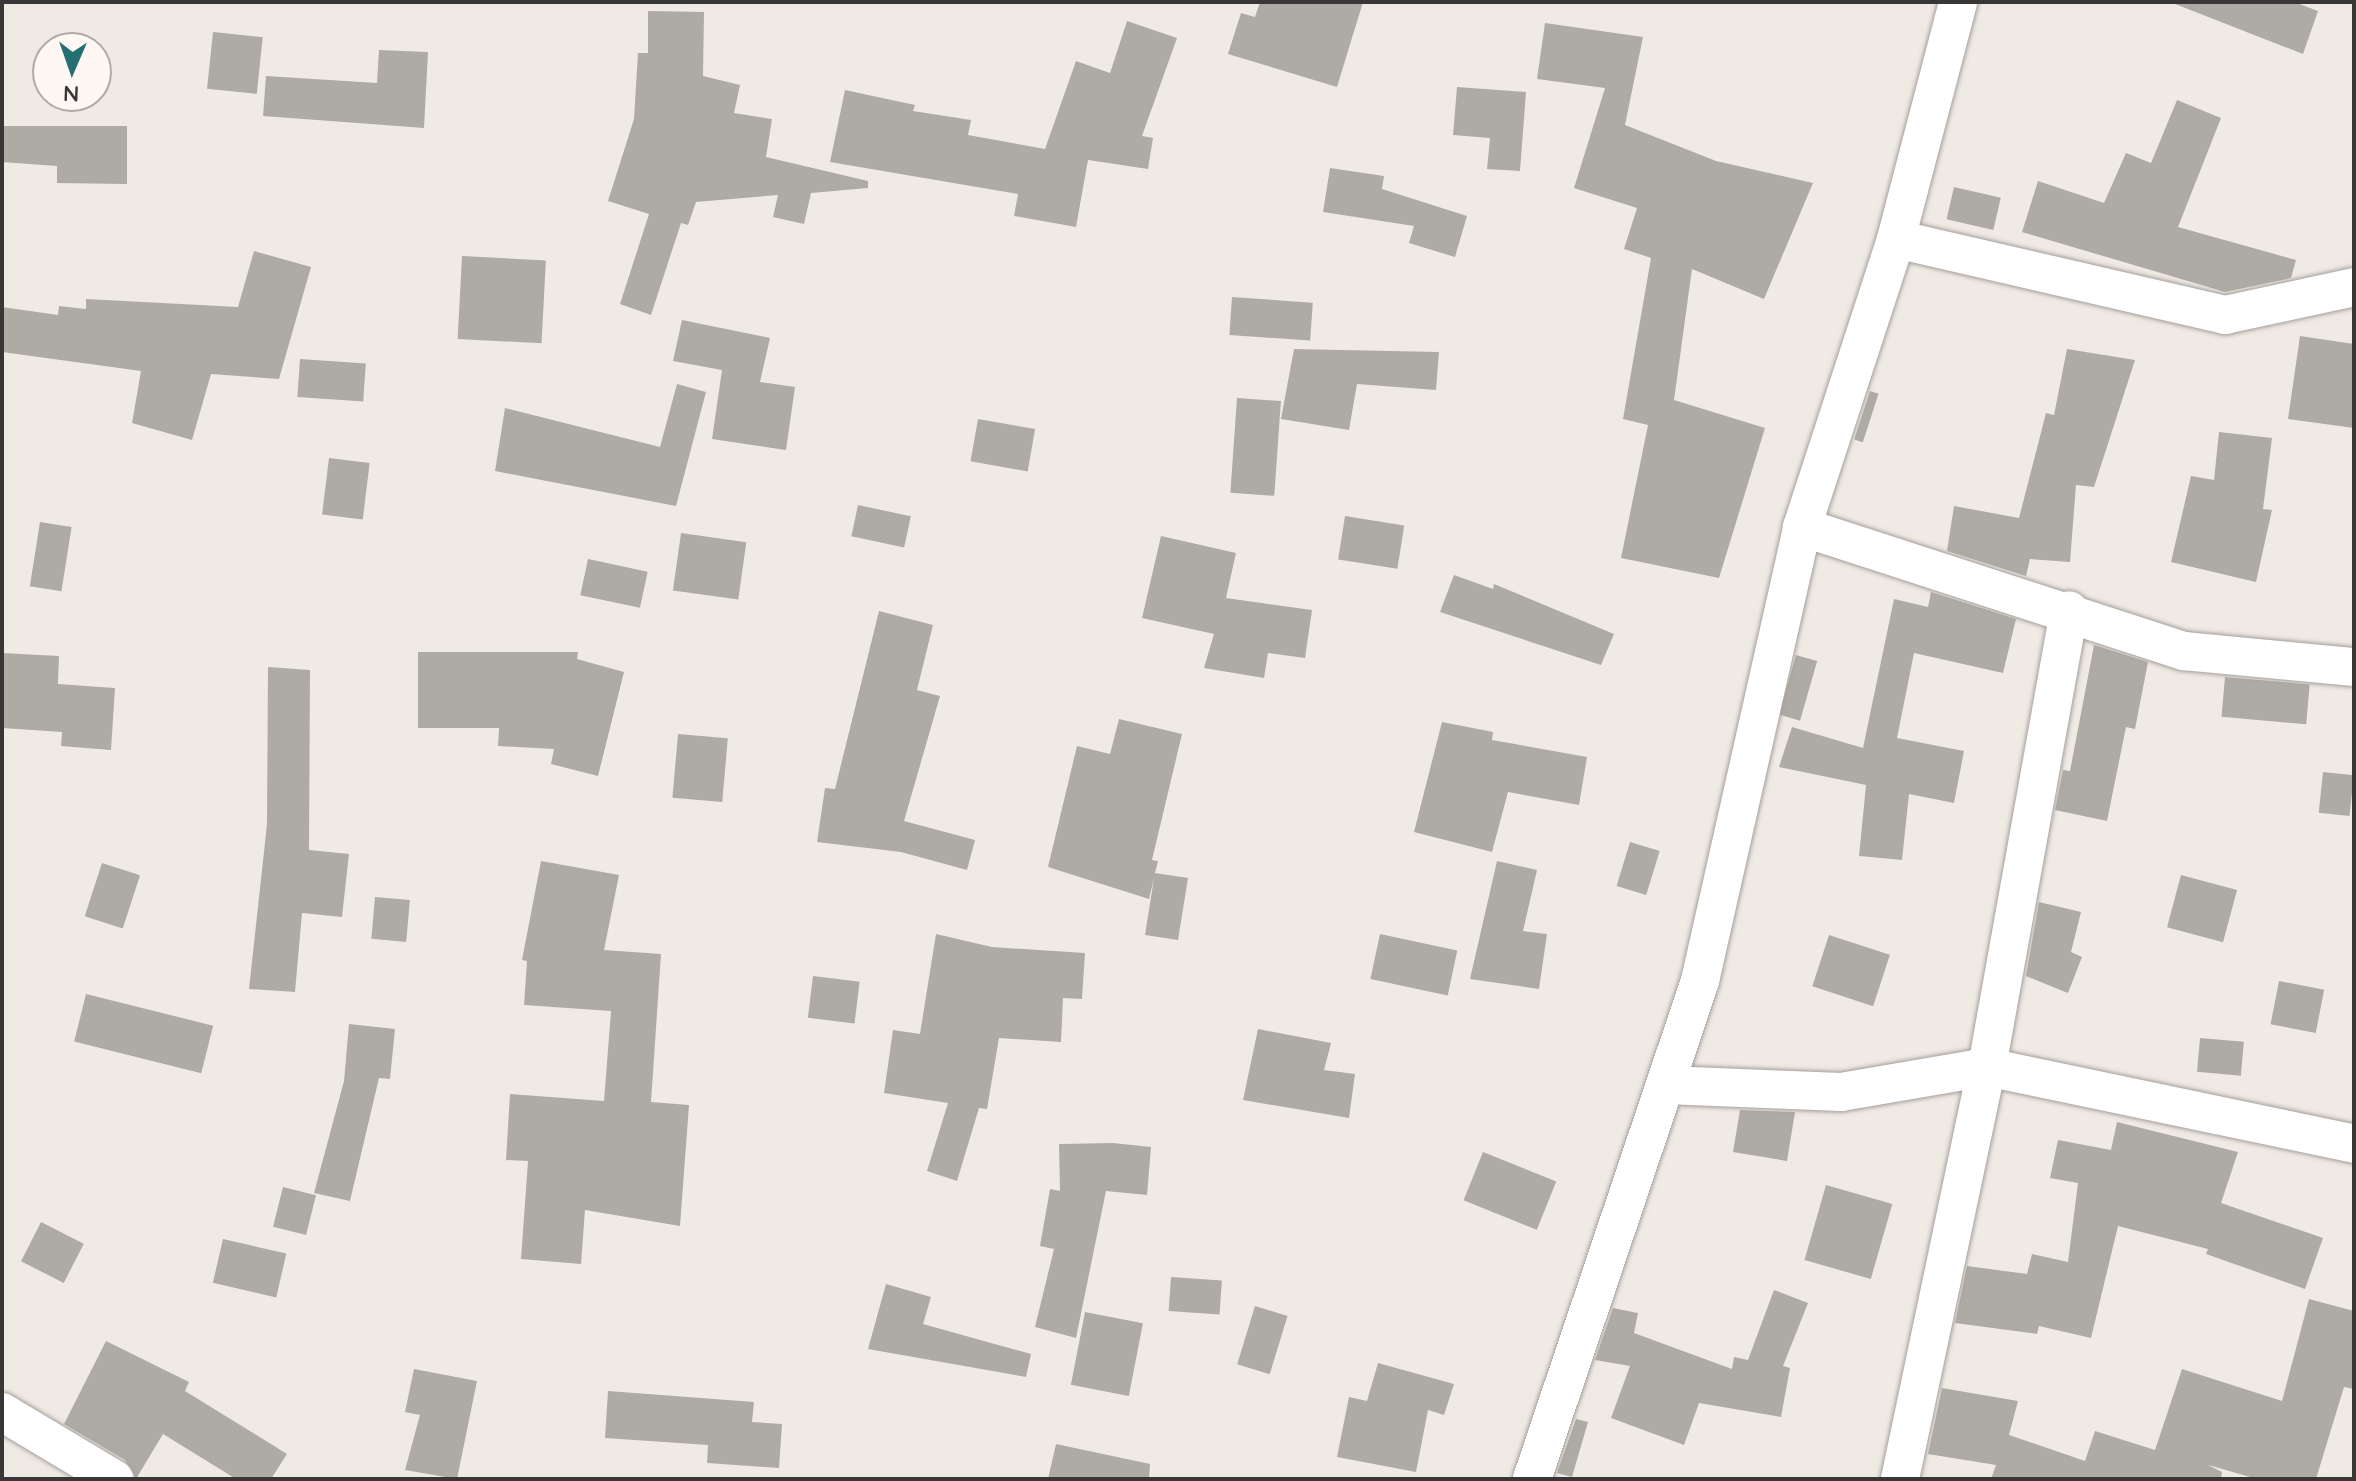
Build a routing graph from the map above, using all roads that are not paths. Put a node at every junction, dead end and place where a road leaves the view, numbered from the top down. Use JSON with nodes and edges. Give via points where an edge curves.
{"nodes":[{"id":1,"x":1958,"y":2,"type":"edge"},
{"id":2,"x":1896,"y":239,"type":"junction"},
{"id":3,"x":2354,"y":287,"type":"edge"},
{"id":4,"x":1802,"y":527,"type":"junction"},
{"id":5,"x":2069,"y":610,"type":"junction"},
{"id":6,"x":2354,"y":667,"type":"edge"},
{"id":7,"x":1987,"y":1067,"type":"junction"},
{"id":8,"x":1665,"y":1085,"type":"junction"},
{"id":9,"x":2354,"y":1144,"type":"edge"},
{"id":10,"x":2,"y":1412,"type":"edge"},
{"id":11,"x":114,"y":1479,"type":"edge"},
{"id":12,"x":1532,"y":1479,"type":"edge"},
{"id":13,"x":1900,"y":1479,"type":"edge"}],
"edges":[{"from":1,"to":2,"type":"street"},
{"from":2,"to":3,"type":"street","via":[[2225,315]]},
{"from":2,"to":4,"type":"street"},
{"from":4,"to":5,"type":"street"},
{"from":4,"to":8,"type":"street","via":[[1700,981]]},
{"from":5,"to":6,"type":"street","via":[[2184,651]]},
{"from":5,"to":7,"type":"street"},
{"from":7,"to":8,"type":"street","via":[[1841,1092]]},
{"from":7,"to":9,"type":"street"},
{"from":7,"to":13,"type":"street"},
{"from":8,"to":12,"type":"street"},
{"from":10,"to":11,"type":"street"}]}
